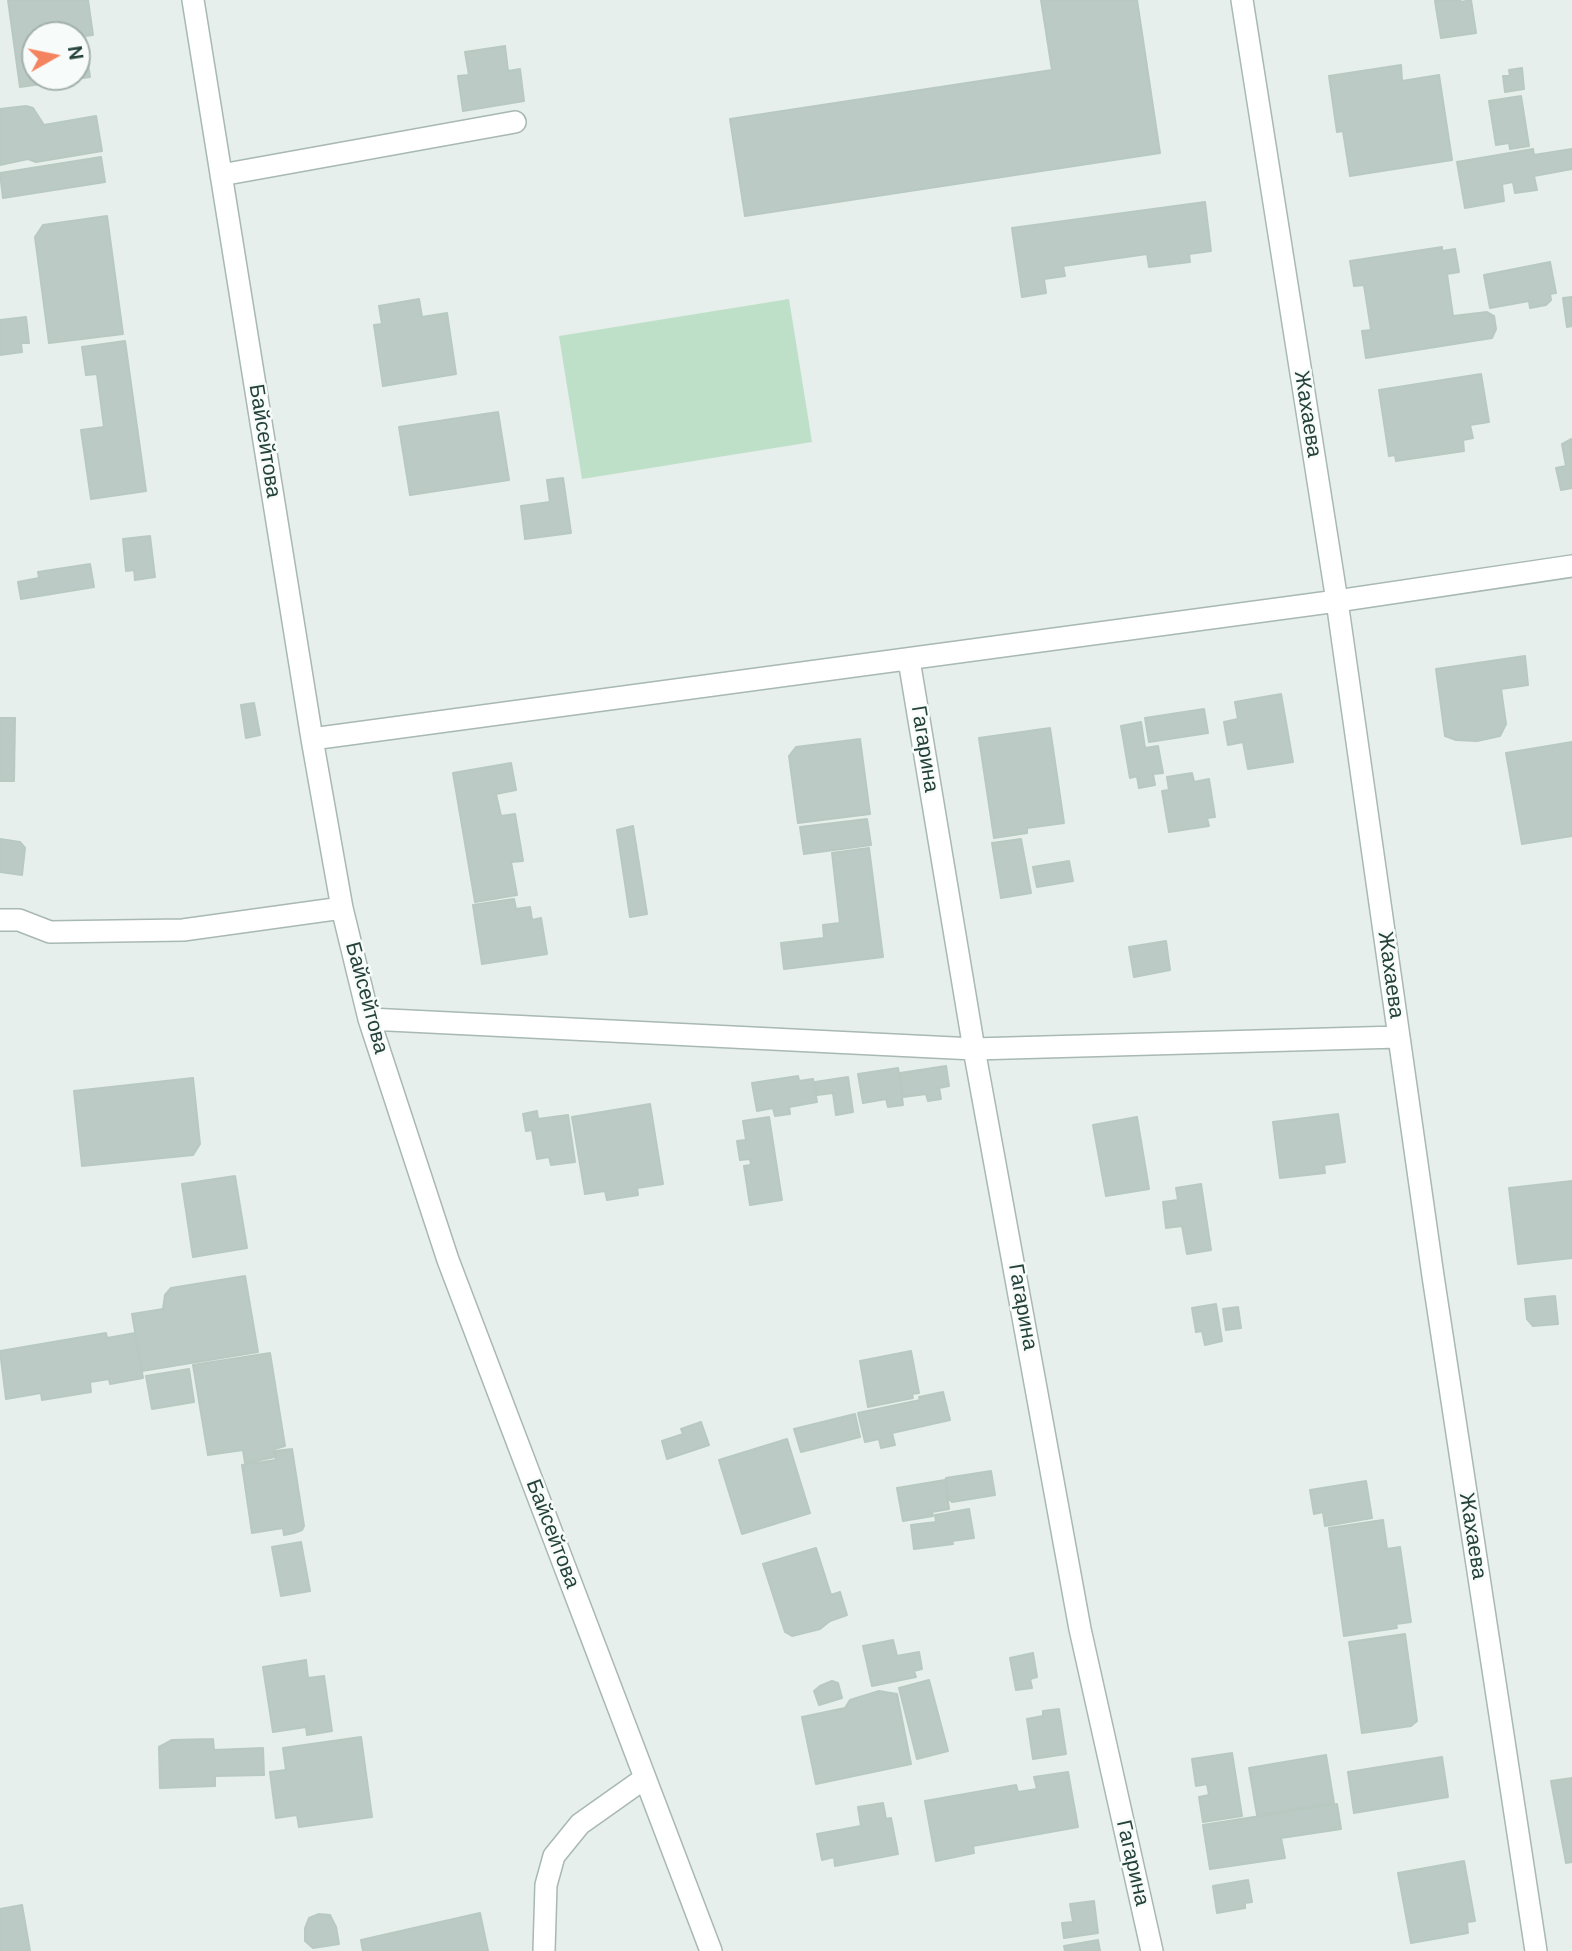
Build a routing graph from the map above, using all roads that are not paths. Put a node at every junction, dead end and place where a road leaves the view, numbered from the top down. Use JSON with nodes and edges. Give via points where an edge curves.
{"nodes":[{"id":1,"x":193,"y":0,"type":"edge"},
{"id":2,"x":1242,"y":0,"type":"edge"},
{"id":3,"x":515,"y":122,"type":"dead end"},
{"id":4,"x":221,"y":175,"type":"junction"},
{"id":5,"x":1572,"y":565,"type":"edge"},
{"id":6,"x":1337,"y":601,"type":"junction"},
{"id":7,"x":909,"y":660,"type":"junction"},
{"id":8,"x":312,"y":739,"type":"junction"},
{"id":9,"x":342,"y":908,"type":"junction"},
{"id":10,"x":0,"y":920,"type":"edge"},
{"id":11,"x":369,"y":1019,"type":"junction"},
{"id":12,"x":1398,"y":1037,"type":"junction"},
{"id":13,"x":974,"y":1049,"type":"junction"},
{"id":14,"x":645,"y":1778,"type":"junction"},
{"id":15,"x":544,"y":1951,"type":"edge"},
{"id":16,"x":711,"y":1951,"type":"edge"},
{"id":17,"x":1152,"y":1951,"type":"edge"},
{"id":18,"x":1536,"y":1951,"type":"edge"}],
"edges":[{"from":1,"to":4,"type":"street","name":"Байсейтова"},
{"from":2,"to":6,"type":"street","name":"Жахаева"},
{"from":3,"to":4,"type":"street"},
{"from":4,"to":8,"type":"street","name":"Байсейтова"},
{"from":5,"to":6,"type":"street"},
{"from":6,"to":7,"type":"street"},
{"from":6,"to":12,"type":"street","name":"Жахаева"},
{"from":7,"to":8,"type":"street"},
{"from":7,"to":13,"type":"street","name":"Гагарина"},
{"from":8,"to":9,"type":"street","name":"Байсейтова"},
{"from":9,"to":10,"type":"street","via":[[183,930],[50,932],[19,920]]},
{"from":9,"to":11,"type":"street","name":"Байсейтова"},
{"from":11,"to":13,"type":"street"},
{"from":11,"to":14,"type":"street","name":"Байсейтова","via":[[448,1260]]},
{"from":12,"to":13,"type":"street"},
{"from":12,"to":18,"type":"street","name":"Жахаева"},
{"from":13,"to":17,"type":"street","name":"Гагарина","via":[[1080,1629]]},
{"from":14,"to":15,"type":"street","via":[[580,1824],[554,1856],[546,1885]]},
{"from":14,"to":16,"type":"street","name":"Байсейтова"}]}
